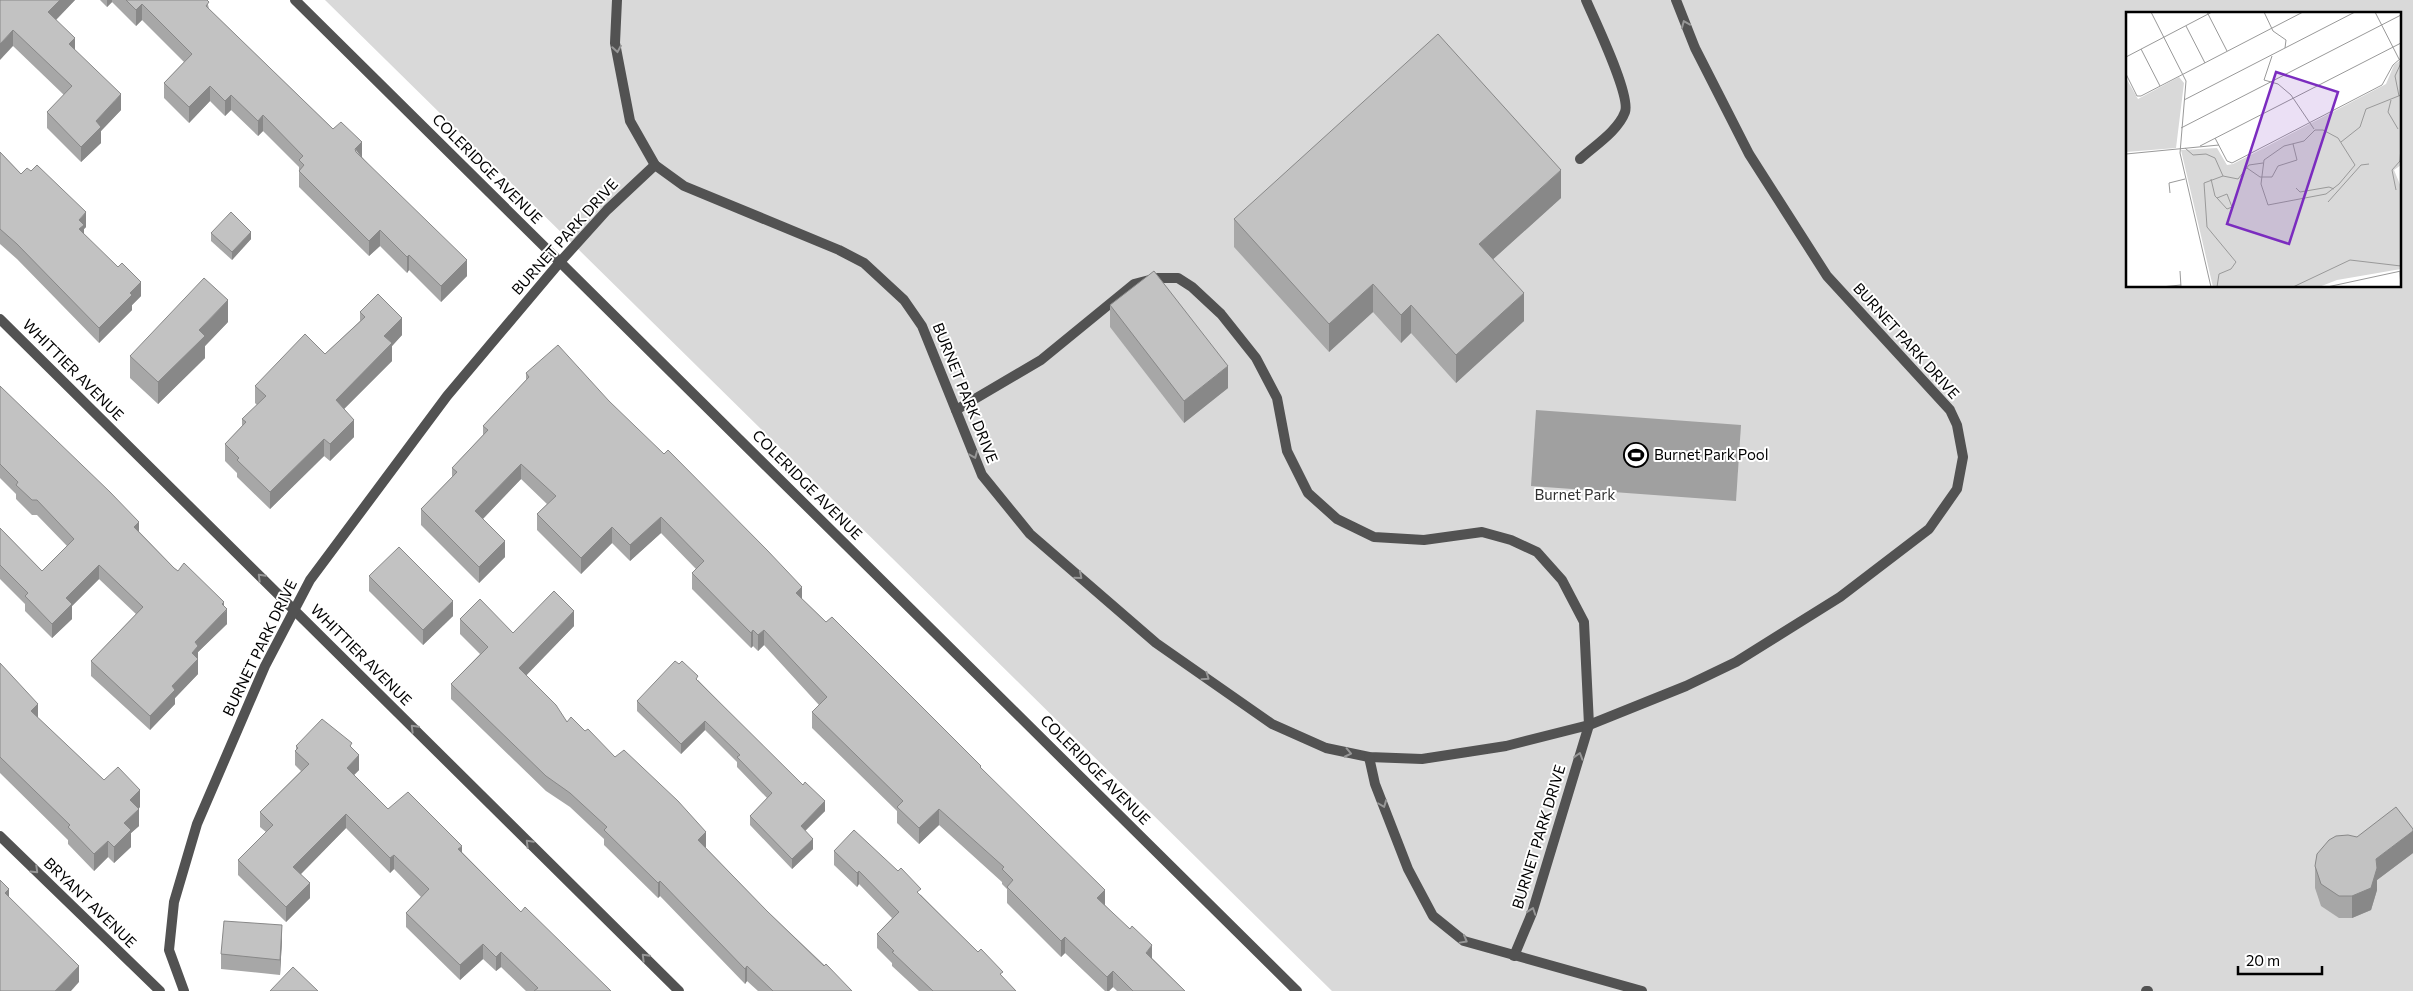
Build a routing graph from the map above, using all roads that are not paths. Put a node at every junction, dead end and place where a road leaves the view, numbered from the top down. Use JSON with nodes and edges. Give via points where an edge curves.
{"nodes":[{"id":1,"x":296,"y":0,"type":"edge"},
{"id":2,"x":617,"y":0,"type":"edge"},
{"id":3,"x":1586,"y":0,"type":"edge"},
{"id":4,"x":1676,"y":0,"type":"edge"},
{"id":5,"x":1580,"y":159,"type":"dead end"},
{"id":6,"x":655,"y":165,"type":"junction"},
{"id":7,"x":560,"y":262,"type":"junction"},
{"id":8,"x":0,"y":320,"type":"edge"},
{"id":9,"x":956,"y":410,"type":"junction"},
{"id":10,"x":294,"y":610,"type":"junction"},
{"id":11,"x":1588,"y":725,"type":"junction"},
{"id":12,"x":1369,"y":757,"type":"junction"},
{"id":13,"x":0,"y":836,"type":"edge"},
{"id":14,"x":1514,"y":956,"type":"junction"},
{"id":15,"x":160,"y":991,"type":"edge"},
{"id":16,"x":184,"y":991,"type":"edge"},
{"id":17,"x":680,"y":991,"type":"edge"},
{"id":18,"x":1297,"y":991,"type":"edge"},
{"id":19,"x":1642,"y":991,"type":"edge"}],
"edges":[{"from":1,"to":7,"type":"street","name":"COLERIDGE AVENUE"},
{"from":2,"to":6,"type":"street","one_way":true,"via":[[615,43],[630,121]]},
{"from":3,"to":5,"type":"street","via":[[1621,84],[1626,110],[1619,123]]},
{"from":11,"to":4,"type":"street","name":"BURNET PARK DRIVE","one_way":true,"via":[[1736,662],[1840,597],[1929,529],[1957,489],[1963,456],[1957,425],[1950,410],[1827,276],[1749,154],[1695,48]]},
{"from":6,"to":7,"type":"street","name":"BURNET PARK DRIVE","via":[[607,210]]},
{"from":6,"to":9,"type":"street","name":"BURNET PARK DRIVE","via":[[684,186],[864,263],[904,300],[922,326]]},
{"from":7,"to":10,"type":"street","name":"BURNET PARK DRIVE","via":[[447,396],[310,580]]},
{"from":7,"to":18,"type":"street","name":"COLERIDGE AVENUE"},
{"from":10,"to":8,"type":"street","name":"WHITTIER AVENUE","one_way":true},
{"from":9,"to":11,"type":"street","via":[[1041,360],[1134,284],[1157,278],[1178,278],[1192,286],[1221,314],[1256,358],[1277,398],[1287,451],[1308,493],[1337,519],[1374,537],[1424,540],[1482,532],[1537,552],[1562,580],[1584,622]]},
{"from":9,"to":12,"type":"street","name":"BURNET PARK DRIVE","one_way":true,"via":[[982,475],[1030,534],[1156,643],[1272,724],[1326,748]]},
{"from":10,"to":16,"type":"street","name":"BURNET PARK DRIVE","via":[[265,666],[197,824],[174,902],[169,950]]},
{"from":17,"to":10,"type":"street","name":"WHITTIER AVENUE","one_way":true},
{"from":11,"to":12,"type":"street","name":"BURNET PARK DRIVE","via":[[1506,746],[1422,759]]},
{"from":14,"to":11,"type":"street","name":"BURNET PARK DRIVE","one_way":true,"via":[[1532,913]]},
{"from":12,"to":14,"type":"street","one_way":true,"via":[[1375,784],[1408,869],[1434,916],[1464,942]]},
{"from":13,"to":15,"type":"street","name":"BRYANT AVENUE","one_way":true},
{"from":14,"to":19,"type":"street"}]}
